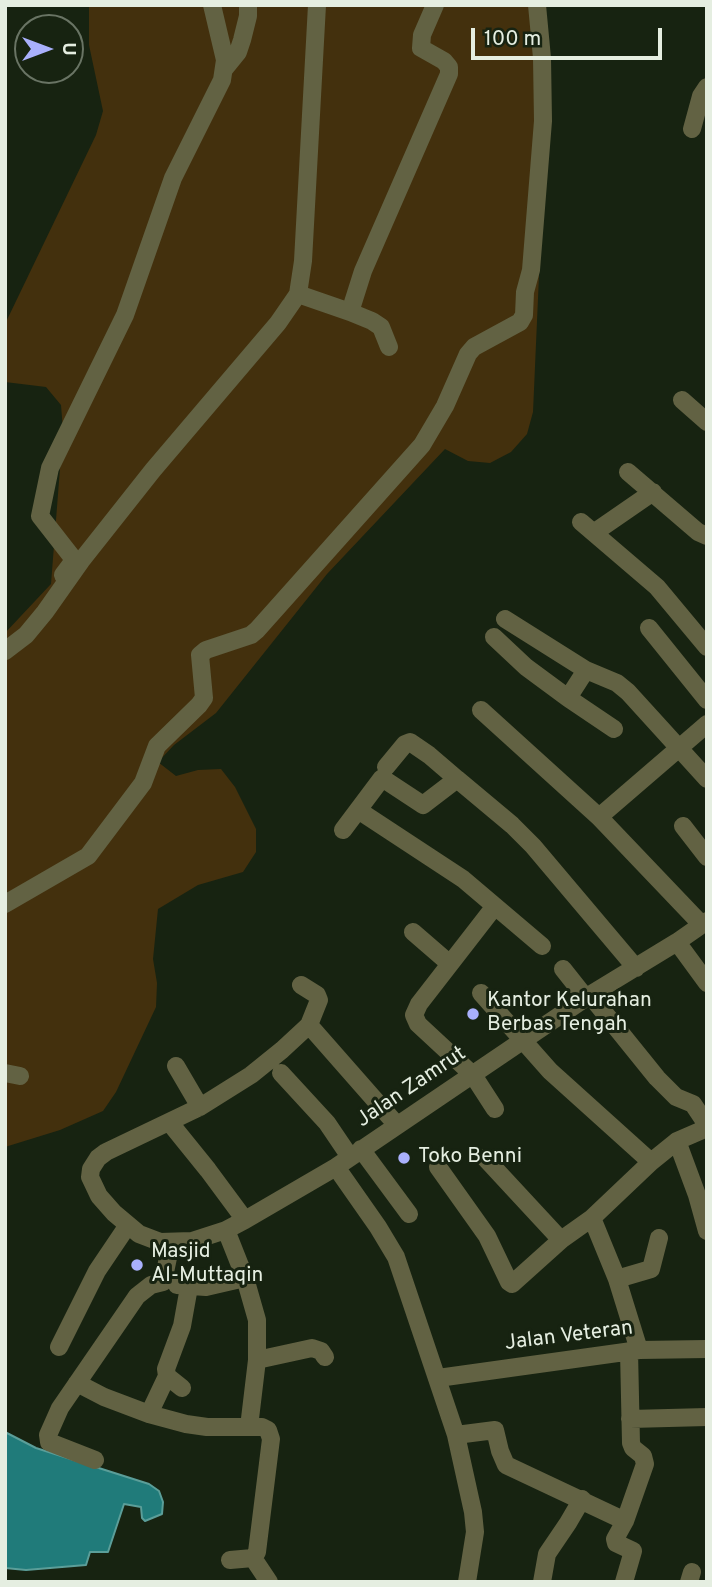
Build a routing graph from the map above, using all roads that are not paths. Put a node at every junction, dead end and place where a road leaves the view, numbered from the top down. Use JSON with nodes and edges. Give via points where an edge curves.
{"nodes":[{"id":1,"x":212,"y":5,"type":"edge"},
{"id":2,"x":248,"y":5,"type":"edge"},
{"id":3,"x":317,"y":5,"type":"edge"},
{"id":4,"x":435,"y":5,"type":"edge"},
{"id":5,"x":537,"y":5,"type":"edge"},
{"id":6,"x":225,"y":68,"type":"junction"},
{"id":7,"x":707,"y":88,"type":"edge"},
{"id":8,"x":692,"y":129,"type":"dead end"},
{"id":9,"x":298,"y":294,"type":"junction"},
{"id":10,"x":350,"y":312,"type":"junction"},
{"id":11,"x":389,"y":347,"type":"dead end"},
{"id":12,"x":682,"y":400,"type":"dead end"},
{"id":13,"x":707,"y":422,"type":"edge"},
{"id":14,"x":628,"y":472,"type":"dead end"},
{"id":15,"x":653,"y":492,"type":"junction"},
{"id":16,"x":707,"y":536,"type":"edge"},
{"id":17,"x":88,"y":551,"type":"junction"},
{"id":18,"x":70,"y":553,"type":"junction"},
{"id":19,"x":505,"y":619,"type":"dead end"},
{"id":20,"x":649,"y":628,"type":"dead end"},
{"id":21,"x":494,"y":637,"type":"dead end"},
{"id":22,"x":5,"y":640,"type":"edge"},
{"id":23,"x":707,"y":647,"type":"edge"},
{"id":24,"x":5,"y":651,"type":"edge"},
{"id":25,"x":586,"y":670,"type":"junction"},
{"id":26,"x":568,"y":698,"type":"junction"},
{"id":27,"x":707,"y":700,"type":"edge"},
{"id":28,"x":481,"y":710,"type":"dead end"},
{"id":29,"x":707,"y":724,"type":"edge"},
{"id":30,"x":614,"y":729,"type":"dead end"},
{"id":31,"x":679,"y":748,"type":"junction"},
{"id":32,"x":386,"y":767,"type":"dead end"},
{"id":33,"x":457,"y":779,"type":"junction"},
{"id":34,"x":707,"y":779,"type":"edge"},
{"id":35,"x":358,"y":810,"type":"junction"},
{"id":36,"x":600,"y":817,"type":"junction"},
{"id":37,"x":683,"y":826,"type":"dead end"},
{"id":38,"x":343,"y":830,"type":"dead end"},
{"id":39,"x":707,"y":857,"type":"edge"},
{"id":40,"x":5,"y":904,"type":"edge"},
{"id":41,"x":495,"y":906,"type":"junction"},
{"id":42,"x":704,"y":923,"type":"edge"},
{"id":43,"x":413,"y":932,"type":"dead end"},
{"id":44,"x":677,"y":942,"type":"junction"},
{"id":45,"x":542,"y":947,"type":"dead end"},
{"id":46,"x":450,"y":964,"type":"junction"},
{"id":47,"x":636,"y":968,"type":"junction"},
{"id":48,"x":563,"y":969,"type":"dead end"},
{"id":49,"x":707,"y":983,"type":"edge"},
{"id":50,"x":302,"y":985,"type":"dead end"},
{"id":51,"x":481,"y":993,"type":"dead end"},
{"id":52,"x":588,"y":997,"type":"junction"},
{"id":53,"x":309,"y":1025,"type":"junction"},
{"id":54,"x":524,"y":1040,"type":"junction"},
{"id":55,"x":176,"y":1066,"type":"dead end"},
{"id":56,"x":281,"y":1073,"type":"dead end"},
{"id":57,"x":473,"y":1075,"type":"junction"},
{"id":58,"x":200,"y":1107,"type":"junction"},
{"id":59,"x":495,"y":1109,"type":"dead end"},
{"id":60,"x":170,"y":1123,"type":"junction"},
{"id":61,"x":396,"y":1124,"type":"junction"},
{"id":62,"x":707,"y":1126,"type":"edge"},
{"id":63,"x":677,"y":1141,"type":"junction"},
{"id":64,"x":349,"y":1157,"type":"junction"},
{"id":65,"x":485,"y":1158,"type":"dead end"},
{"id":66,"x":651,"y":1162,"type":"junction"},
{"id":67,"x":438,"y":1167,"type":"dead end"},
{"id":68,"x":409,"y":1214,"type":"dead end"},
{"id":69,"x":592,"y":1218,"type":"junction"},
{"id":70,"x":245,"y":1220,"type":"junction"},
{"id":71,"x":128,"y":1225,"type":"junction"},
{"id":72,"x":226,"y":1230,"type":"junction"},
{"id":73,"x":707,"y":1231,"type":"edge"},
{"id":74,"x":659,"y":1238,"type":"dead end"},
{"id":75,"x":561,"y":1240,"type":"junction"},
{"id":76,"x":171,"y":1242,"type":"junction"},
{"id":77,"x":245,"y":1278,"type":"junction"},
{"id":78,"x":617,"y":1279,"type":"junction"},
{"id":79,"x":163,"y":1282,"type":"junction"},
{"id":80,"x":189,"y":1287,"type":"junction"},
{"id":81,"x":59,"y":1347,"type":"dead end"},
{"id":82,"x":707,"y":1349,"type":"edge"},
{"id":83,"x":634,"y":1351,"type":"junction"},
{"id":84,"x":325,"y":1357,"type":"dead end"},
{"id":85,"x":257,"y":1360,"type":"junction"},
{"id":86,"x":167,"y":1376,"type":"junction"},
{"id":87,"x":438,"y":1378,"type":"junction"},
{"id":88,"x":77,"y":1383,"type":"junction"},
{"id":89,"x":182,"y":1388,"type":"dead end"},
{"id":90,"x":149,"y":1414,"type":"junction"},
{"id":91,"x":707,"y":1417,"type":"edge"},
{"id":92,"x":630,"y":1419,"type":"junction"},
{"id":93,"x":249,"y":1427,"type":"junction"},
{"id":94,"x":460,"y":1446,"type":"junction"},
{"id":95,"x":95,"y":1460,"type":"dead end"},
{"id":96,"x":582,"y":1499,"type":"junction"},
{"id":97,"x":625,"y":1521,"type":"junction"},
{"id":98,"x":230,"y":1560,"type":"dead end"},
{"id":99,"x":255,"y":1560,"type":"junction"},
{"id":100,"x":269,"y":1582,"type":"edge"},
{"id":101,"x":467,"y":1582,"type":"edge"},
{"id":102,"x":542,"y":1582,"type":"edge"},
{"id":103,"x":624,"y":1582,"type":"edge"}],
"edges":[{"from":1,"to":6,"type":"street"},
{"from":2,"to":6,"type":"street","via":[[238,52]]},
{"from":3,"to":9,"type":"street"},
{"from":4,"to":10,"type":"street","via":[[420,45],[444,61],[449,74],[363,271]]},
{"from":5,"to":40,"type":"street","via":[[543,121],[531,270],[520,322],[468,354],[422,445],[257,630],[200,655],[204,698],[156,746],[143,783],[88,856]]},
{"from":6,"to":18,"type":"street","via":[[215,99],[173,178],[125,315],[50,468],[40,516]]},
{"from":7,"to":8,"type":"street"},
{"from":9,"to":10,"type":"street"},
{"from":9,"to":17,"type":"street"},
{"from":10,"to":11,"type":"street","via":[[380,327]]},
{"from":12,"to":13,"type":"street"},
{"from":14,"to":15,"type":"street"},
{"from":15,"to":16,"type":"street"},
{"from":15,"to":23,"type":"street","via":[[588,527],[666,597]]},
{"from":17,"to":18,"type":"street"},
{"from":17,"to":24,"type":"street","via":[[26,635]]},
{"from":18,"to":22,"type":"street","via":[[72,563],[34,615]]},
{"from":19,"to":25,"type":"street"},
{"from":20,"to":27,"type":"street"},
{"from":21,"to":26,"type":"street"},
{"from":25,"to":26,"type":"street"},
{"from":25,"to":31,"type":"street","via":[[628,692]]},
{"from":26,"to":30,"type":"street"},
{"from":28,"to":36,"type":"street"},
{"from":29,"to":31,"type":"street"},
{"from":31,"to":34,"type":"street"},
{"from":31,"to":36,"type":"street"},
{"from":32,"to":33,"type":"street","via":[[410,742]]},
{"from":33,"to":35,"type":"street","via":[[422,805],[382,778]]},
{"from":33,"to":47,"type":"street","via":[[533,846]]},
{"from":35,"to":38,"type":"street"},
{"from":35,"to":41,"type":"street","via":[[463,879]]},
{"from":36,"to":42,"type":"street"},
{"from":37,"to":39,"type":"street"},
{"from":41,"to":45,"type":"street"},
{"from":41,"to":46,"type":"street"},
{"from":42,"to":44,"type":"street","name":"Jalan Zamrut"},
{"from":43,"to":46,"type":"street"},
{"from":44,"to":47,"type":"street","name":"Jalan Zamrut"},
{"from":44,"to":49,"type":"street"},
{"from":46,"to":57,"type":"street","via":[[414,1015]]},
{"from":47,"to":52,"type":"street","name":"Jalan Zamrut"},
{"from":48,"to":52,"type":"street"},
{"from":50,"to":53,"type":"street","via":[[318,997]]},
{"from":51,"to":54,"type":"street"},
{"from":52,"to":54,"type":"street","name":"Jalan Zamrut"},
{"from":52,"to":62,"type":"street","via":[[676,1097],[693,1104]]},
{"from":53,"to":58,"type":"street","via":[[251,1075]]},
{"from":53,"to":61,"type":"street"},
{"from":54,"to":57,"type":"street","name":"Jalan Zamrut"},
{"from":54,"to":66,"type":"street","via":[[562,1082]]},
{"from":55,"to":58,"type":"street"},
{"from":56,"to":64,"type":"street","via":[[327,1122]]},
{"from":57,"to":59,"type":"street"},
{"from":57,"to":61,"type":"street","name":"Jalan Zamrut"},
{"from":58,"to":60,"type":"street"},
{"from":60,"to":70,"type":"street"},
{"from":60,"to":71,"type":"street","name":"Jalan Zamrut","via":[[106,1152],[90,1169],[99,1196]]},
{"from":61,"to":64,"type":"street","name":"Jalan Zamrut"},
{"from":62,"to":63,"type":"street"},
{"from":63,"to":66,"type":"street"},
{"from":63,"to":73,"type":"street"},
{"from":64,"to":68,"type":"street"},
{"from":64,"to":70,"type":"street","name":"Jalan Zamrut"},
{"from":64,"to":87,"type":"street","via":[[378,1227],[396,1257]]},
{"from":65,"to":75,"type":"street"},
{"from":66,"to":69,"type":"street"},
{"from":67,"to":75,"type":"street","via":[[487,1236],[510,1284]]},
{"from":69,"to":75,"type":"street"},
{"from":69,"to":78,"type":"street"},
{"from":70,"to":72,"type":"street","name":"Jalan Zamrut"},
{"from":71,"to":76,"type":"street","name":"Jalan Zamrut","via":[[148,1238]]},
{"from":71,"to":81,"type":"street","via":[[97,1270]]},
{"from":72,"to":76,"type":"street","name":"Jalan Zamrut"},
{"from":72,"to":77,"type":"street"},
{"from":74,"to":78,"type":"street","via":[[650,1269]]},
{"from":76,"to":79,"type":"street"},
{"from":77,"to":80,"type":"street"},
{"from":77,"to":85,"type":"street","via":[[257,1320]]},
{"from":78,"to":83,"type":"street"},
{"from":79,"to":80,"type":"street"},
{"from":79,"to":88,"type":"street","via":[[137,1296]]},
{"from":80,"to":86,"type":"street"},
{"from":82,"to":83,"type":"street","name":"Jalan Veteran"},
{"from":83,"to":87,"type":"street","name":"Jalan Veteran"},
{"from":83,"to":92,"type":"street"},
{"from":84,"to":85,"type":"street","via":[[312,1348]]},
{"from":85,"to":93,"type":"street"},
{"from":86,"to":89,"type":"street"},
{"from":86,"to":90,"type":"street"},
{"from":87,"to":94,"type":"street"},
{"from":88,"to":90,"type":"street"},
{"from":88,"to":95,"type":"street","via":[[60,1408],[47,1441]]},
{"from":90,"to":93,"type":"street","via":[[186,1424]]},
{"from":91,"to":92,"type":"street"},
{"from":92,"to":97,"type":"street","via":[[631,1443],[645,1464]]},
{"from":93,"to":99,"type":"street","via":[[265,1428],[271,1439]]},
{"from":94,"to":96,"type":"street","via":[[495,1430],[503,1462],[509,1467]]},
{"from":94,"to":101,"type":"street","via":[[475,1532]]},
{"from":96,"to":97,"type":"street"},
{"from":96,"to":102,"type":"street","via":[[547,1554]]},
{"from":97,"to":103,"type":"street","via":[[615,1539],[633,1551]]},
{"from":98,"to":99,"type":"street"},
{"from":99,"to":100,"type":"street"}]}
